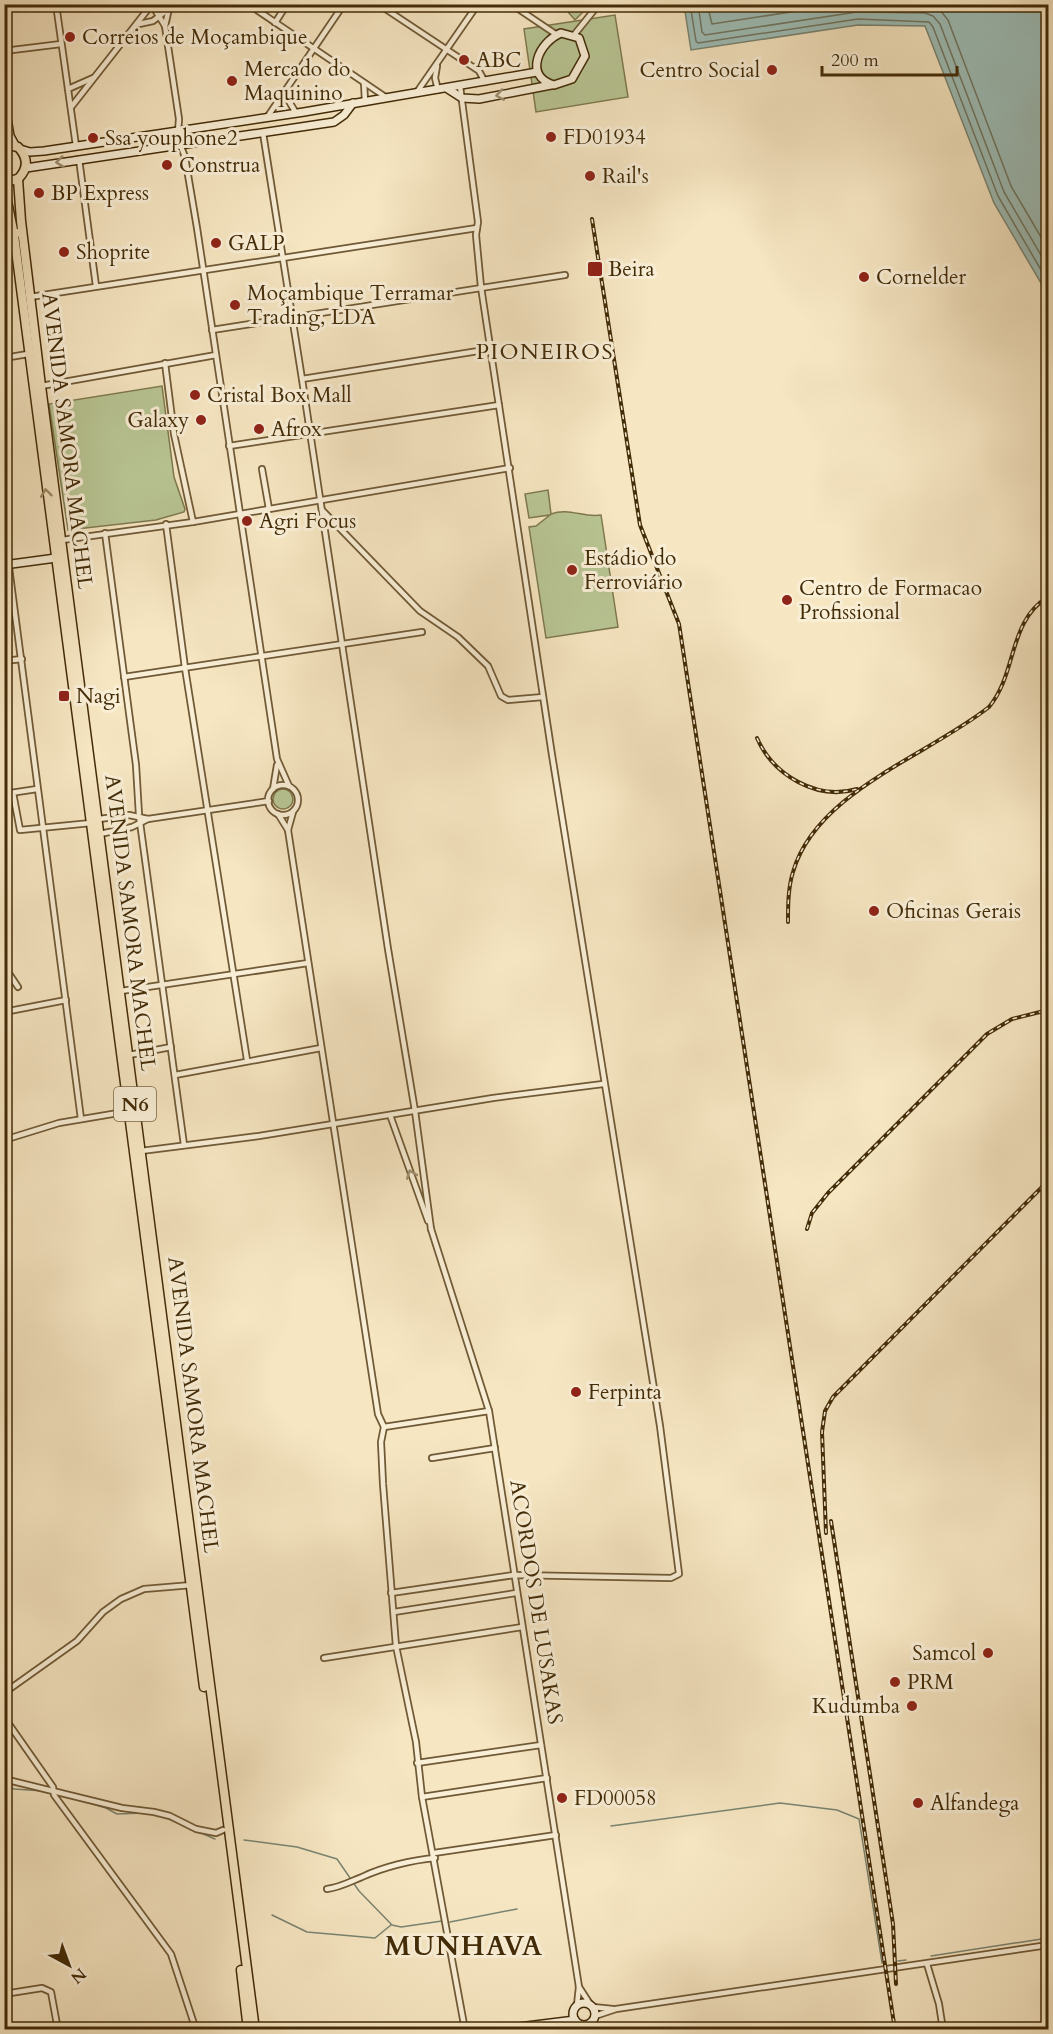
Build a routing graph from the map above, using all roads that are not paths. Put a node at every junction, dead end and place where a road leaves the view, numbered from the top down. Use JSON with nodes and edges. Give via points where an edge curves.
{"nodes":[{"id":1,"x":56,"y":4,"type":"edge"},
{"id":2,"x":248,"y":4,"type":"edge"},
{"id":3,"x":287,"y":4,"type":"edge"},
{"id":4,"x":344,"y":4,"type":"edge"},
{"id":5,"x":378,"y":4,"type":"edge"},
{"id":6,"x":478,"y":4,"type":"edge"},
{"id":7,"x":511,"y":4,"type":"edge"},
{"id":8,"x":599,"y":4,"type":"edge"},
{"id":9,"x":152,"y":5,"type":"edge"},
{"id":10,"x":169,"y":6,"type":"edge"},
{"id":11,"x":159,"y":17,"type":"junction"},
{"id":12,"x":275,"y":23,"type":"junction"},
{"id":13,"x":140,"y":24,"type":"junction"},
{"id":14,"x":165,"y":26,"type":"junction"},
{"id":15,"x":557,"y":35,"type":"junction"},
{"id":16,"x":574,"y":35,"type":"junction"},
{"id":17,"x":61,"y":44,"type":"junction"},
{"id":18,"x":313,"y":50,"type":"junction"},
{"id":19,"x":4,"y":51,"type":"edge"},
{"id":20,"x":447,"y":51,"type":"junction"},
{"id":21,"x":437,"y":66,"type":"junction"},
{"id":22,"x":537,"y":72,"type":"junction"},
{"id":23,"x":528,"y":74,"type":"junction"},
{"id":24,"x":94,"y":78,"type":"junction"},
{"id":25,"x":484,"y":82,"type":"junction"},
{"id":26,"x":364,"y":83,"type":"junction"},
{"id":27,"x":554,"y":85,"type":"junction"},
{"id":28,"x":460,"y":86,"type":"junction"},
{"id":29,"x":68,"y":89,"type":"junction"},
{"id":30,"x":448,"y":89,"type":"junction"},
{"id":31,"x":438,"y":90,"type":"junction"},
{"id":32,"x":531,"y":90,"type":"junction"},
{"id":33,"x":284,"y":93,"type":"junction"},
{"id":34,"x":415,"y":94,"type":"junction"},
{"id":35,"x":387,"y":98,"type":"junction"},
{"id":36,"x":462,"y":98,"type":"junction"},
{"id":37,"x":4,"y":101,"type":"edge"},
{"id":38,"x":365,"y":101,"type":"junction"},
{"id":39,"x":353,"y":103,"type":"junction"},
{"id":40,"x":71,"y":106,"type":"junction"},
{"id":41,"x":304,"y":112,"type":"junction"},
{"id":42,"x":296,"y":113,"type":"junction"},
{"id":43,"x":268,"y":117,"type":"junction"},
{"id":44,"x":226,"y":123,"type":"junction"},
{"id":45,"x":306,"y":126,"type":"junction"},
{"id":46,"x":182,"y":131,"type":"junction"},
{"id":47,"x":263,"y":133,"type":"junction"},
{"id":48,"x":228,"y":139,"type":"junction"},
{"id":49,"x":94,"y":143,"type":"junction"},
{"id":50,"x":4,"y":144,"type":"edge"},
{"id":51,"x":183,"y":144,"type":"junction"},
{"id":52,"x":76,"y":146,"type":"junction"},
{"id":53,"x":18,"y":147,"type":"junction"},
{"id":54,"x":98,"y":157,"type":"junction"},
{"id":55,"x":79,"y":159,"type":"junction"},
{"id":56,"x":26,"y":168,"type":"junction"},
{"id":57,"x":18,"y":178,"type":"junction"},
{"id":58,"x":4,"y":182,"type":"edge"},
{"id":59,"x":4,"y":186,"type":"edge"},
{"id":60,"x":477,"y":228,"type":"junction"},
{"id":61,"x":18,"y":233,"type":"junction"},
{"id":62,"x":4,"y":239,"type":"edge"},
{"id":63,"x":284,"y":257,"type":"junction"},
{"id":64,"x":203,"y":270,"type":"junction"},
{"id":65,"x":23,"y":274,"type":"junction"},
{"id":66,"x":565,"y":276,"type":"dead end"},
{"id":67,"x":96,"y":286,"type":"junction"},
{"id":68,"x":481,"y":287,"type":"junction"},
{"id":69,"x":30,"y":297,"type":"junction"},
{"id":70,"x":293,"y":318,"type":"junction"},
{"id":71,"x":29,"y":324,"type":"junction"},
{"id":72,"x":212,"y":330,"type":"junction"},
{"id":73,"x":491,"y":349,"type":"junction"},
{"id":74,"x":28,"y":354,"type":"junction"},
{"id":75,"x":216,"y":355,"type":"junction"},
{"id":76,"x":4,"y":358,"type":"edge"},
{"id":77,"x":165,"y":363,"type":"junction"},
{"id":78,"x":36,"y":375,"type":"junction"},
{"id":79,"x":302,"y":379,"type":"junction"},
{"id":80,"x":39,"y":392,"type":"junction"},
{"id":81,"x":500,"y":405,"type":"junction"},
{"id":82,"x":311,"y":433,"type":"junction"},
{"id":83,"x":229,"y":446,"type":"junction"},
{"id":84,"x":510,"y":468,"type":"junction"},
{"id":85,"x":262,"y":469,"type":"dead end"},
{"id":86,"x":321,"y":501,"type":"junction"},
{"id":87,"x":269,"y":509,"type":"junction"},
{"id":88,"x":322,"y":510,"type":"junction"},
{"id":89,"x":58,"y":513,"type":"junction"},
{"id":90,"x":49,"y":514,"type":"junction"},
{"id":91,"x":240,"y":514,"type":"junction"},
{"id":92,"x":193,"y":522,"type":"junction"},
{"id":93,"x":166,"y":525,"type":"junction"},
{"id":94,"x":4,"y":529,"type":"edge"},
{"id":95,"x":105,"y":533,"type":"junction"},
{"id":96,"x":62,"y":540,"type":"junction"},
{"id":97,"x":56,"y":558,"type":"junction"},
{"id":98,"x":7,"y":564,"type":"edge"},
{"id":99,"x":65,"y":595,"type":"junction"},
{"id":100,"x":422,"y":632,"type":"dead end"},
{"id":101,"x":343,"y":642,"type":"junction"},
{"id":102,"x":262,"y":655,"type":"junction"},
{"id":103,"x":22,"y":659,"type":"junction"},
{"id":104,"x":4,"y":661,"type":"edge"},
{"id":105,"x":185,"y":668,"type":"junction"},
{"id":106,"x":124,"y":677,"type":"junction"},
{"id":107,"x":543,"y":697,"type":"junction"},
{"id":108,"x":277,"y":759,"type":"junction"},
{"id":109,"x":289,"y":786,"type":"junction"},
{"id":110,"x":37,"y":789,"type":"junction"},
{"id":111,"x":273,"y":790,"type":"junction"},
{"id":112,"x":13,"y":793,"type":"junction"},
{"id":113,"x":4,"y":794,"type":"edge"},
{"id":114,"x":269,"y":801,"type":"junction"},
{"id":115,"x":207,"y":809,"type":"junction"},
{"id":116,"x":293,"y":811,"type":"junction"},
{"id":117,"x":278,"y":814,"type":"junction"},
{"id":118,"x":139,"y":816,"type":"junction"},
{"id":119,"x":148,"y":819,"type":"junction"},
{"id":120,"x":95,"y":821,"type":"junction"},
{"id":121,"x":140,"y":824,"type":"junction"},
{"id":122,"x":43,"y":828,"type":"junction"},
{"id":123,"x":288,"y":830,"type":"junction"},
{"id":124,"x":100,"y":834,"type":"junction"},
{"id":125,"x":308,"y":963,"type":"junction"},
{"id":126,"x":4,"y":966,"type":"edge"},
{"id":127,"x":232,"y":973,"type":"junction"},
{"id":128,"x":162,"y":984,"type":"junction"},
{"id":129,"x":18,"y":987,"type":"dead end"},
{"id":130,"x":121,"y":992,"type":"junction"},
{"id":131,"x":66,"y":1000,"type":"junction"},
{"id":132,"x":4,"y":1012,"type":"edge"},
{"id":133,"x":171,"y":1047,"type":"junction"},
{"id":134,"x":321,"y":1048,"type":"junction"},
{"id":135,"x":129,"y":1055,"type":"junction"},
{"id":136,"x":247,"y":1060,"type":"junction"},
{"id":137,"x":175,"y":1075,"type":"junction"},
{"id":138,"x":603,"y":1084,"type":"junction"},
{"id":139,"x":132,"y":1111,"type":"junction"},
{"id":140,"x":415,"y":1111,"type":"junction"},
{"id":141,"x":390,"y":1115,"type":"junction"},
{"id":142,"x":81,"y":1119,"type":"junction"},
{"id":143,"x":333,"y":1124,"type":"junction"},
{"id":144,"x":4,"y":1140,"type":"edge"},
{"id":145,"x":184,"y":1145,"type":"junction"},
{"id":146,"x":141,"y":1151,"type":"junction"},
{"id":147,"x":431,"y":1229,"type":"junction"},
{"id":148,"x":489,"y":1411,"type":"junction"},
{"id":149,"x":384,"y":1427,"type":"junction"},
{"id":150,"x":495,"y":1448,"type":"junction"},
{"id":151,"x":432,"y":1458,"type":"dead end"},
{"id":152,"x":514,"y":1575,"type":"junction"},
{"id":153,"x":194,"y":1585,"type":"junction"},
{"id":154,"x":391,"y":1593,"type":"junction"},
{"id":155,"x":516,"y":1593,"type":"junction"},
{"id":156,"x":394,"y":1612,"type":"junction"},
{"id":157,"x":522,"y":1627,"type":"junction"},
{"id":158,"x":396,"y":1646,"type":"junction"},
{"id":159,"x":324,"y":1658,"type":"dead end"},
{"id":160,"x":4,"y":1693,"type":"edge"},
{"id":161,"x":4,"y":1717,"type":"edge"},
{"id":162,"x":541,"y":1745,"type":"junction"},
{"id":163,"x":417,"y":1763,"type":"junction"},
{"id":164,"x":547,"y":1778,"type":"junction"},
{"id":165,"x":4,"y":1779,"type":"edge"},
{"id":166,"x":54,"y":1791,"type":"junction"},
{"id":167,"x":422,"y":1797,"type":"junction"},
{"id":168,"x":223,"y":1830,"type":"junction"},
{"id":169,"x":556,"y":1835,"type":"junction"},
{"id":170,"x":434,"y":1856,"type":"junction"},
{"id":171,"x":327,"y":1889,"type":"dead end"},
{"id":172,"x":1048,"y":1945,"type":"edge"},
{"id":173,"x":927,"y":1964,"type":"junction"},
{"id":174,"x":579,"y":1988,"type":"junction"},
{"id":175,"x":4,"y":1994,"type":"edge"},
{"id":176,"x":591,"y":2005,"type":"junction"},
{"id":177,"x":576,"y":2006,"type":"junction"},
{"id":178,"x":616,"y":2009,"type":"junction"},
{"id":179,"x":594,"y":2018,"type":"junction"},
{"id":180,"x":554,"y":2020,"type":"junction"},
{"id":181,"x":579,"y":2024,"type":"edge"},
{"id":182,"x":58,"y":2030,"type":"edge"},
{"id":183,"x":196,"y":2030,"type":"edge"},
{"id":184,"x":248,"y":2030,"type":"edge"},
{"id":185,"x":255,"y":2030,"type":"edge"},
{"id":186,"x":465,"y":2030,"type":"edge"},
{"id":187,"x":494,"y":2030,"type":"edge"},
{"id":188,"x":591,"y":2030,"type":"edge"},
{"id":189,"x":943,"y":2030,"type":"edge"}],
"edges":[{"from":1,"to":17,"type":"street"},
{"from":2,"to":12,"type":"street"},
{"from":3,"to":12,"type":"street"},
{"from":4,"to":18,"type":"street"},
{"from":5,"to":20,"type":"street"},
{"from":6,"to":20,"type":"street"},
{"from":7,"to":15,"type":"street"},
{"from":8,"to":16,"type":"street"},
{"from":9,"to":11,"type":"street"},
{"from":9,"to":13,"type":"street"},
{"from":10,"to":11,"type":"street"},
{"from":10,"to":14,"type":"street"},
{"from":11,"to":13,"type":"street"},
{"from":11,"to":14,"type":"street"},
{"from":12,"to":18,"type":"street"},
{"from":13,"to":24,"type":"street"},
{"from":14,"to":46,"type":"street"},
{"from":15,"to":16,"type":"street"},
{"from":15,"to":22,"type":"street","via":[[540,53]]},
{"from":16,"to":27,"type":"street","via":[[582,43],[585,56],[572,79]]},
{"from":17,"to":19,"type":"street"},
{"from":17,"to":29,"type":"street"},
{"from":18,"to":26,"type":"street"},
{"from":18,"to":33,"type":"street"},
{"from":20,"to":21,"type":"street"},
{"from":20,"to":25,"type":"street","via":[[479,71]]},
{"from":21,"to":31,"type":"street"},
{"from":21,"to":34,"type":"street"},
{"from":22,"to":23,"type":"street"},
{"from":22,"to":27,"type":"street"},
{"from":23,"to":25,"type":"street"},
{"from":23,"to":32,"type":"street"},
{"from":24,"to":29,"type":"street"},
{"from":24,"to":40,"type":"street"},
{"from":25,"to":28,"type":"street"},
{"from":26,"to":35,"type":"street"},
{"from":26,"to":38,"type":"street"},
{"from":27,"to":32,"type":"street"},
{"from":28,"to":30,"type":"street"},
{"from":28,"to":36,"type":"street"},
{"from":29,"to":40,"type":"street"},
{"from":30,"to":31,"type":"street"},
{"from":30,"to":36,"type":"street"},
{"from":31,"to":34,"type":"street"},
{"from":32,"to":36,"type":"street","one_way":true},
{"from":33,"to":42,"type":"street"},
{"from":33,"to":43,"type":"street"},
{"from":34,"to":35,"type":"street"},
{"from":35,"to":38,"type":"street"},
{"from":36,"to":60,"type":"street"},
{"from":37,"to":53,"type":"street","via":[[10,136]]},
{"from":38,"to":39,"type":"street"},
{"from":39,"to":41,"type":"street"},
{"from":39,"to":45,"type":"street","via":[[334,122]]},
{"from":40,"to":52,"type":"street"},
{"from":41,"to":42,"type":"street"},
{"from":41,"to":45,"type":"street"},
{"from":42,"to":43,"type":"street"},
{"from":43,"to":44,"type":"street"},
{"from":44,"to":46,"type":"street"},
{"from":44,"to":48,"type":"street"},
{"from":45,"to":47,"type":"street"},
{"from":46,"to":49,"type":"street"},
{"from":46,"to":51,"type":"street","via":[[175,137]]},
{"from":46,"to":51,"type":"street","via":[[190,137]]},
{"from":47,"to":48,"type":"street"},
{"from":47,"to":63,"type":"street"},
{"from":48,"to":51,"type":"street"},
{"from":49,"to":52,"type":"street"},
{"from":49,"to":54,"type":"street"},
{"from":50,"to":53,"type":"highway"},
{"from":51,"to":54,"type":"street"},
{"from":51,"to":64,"type":"street"},
{"from":52,"to":53,"type":"street","via":[[30,152]]},
{"from":53,"to":56,"type":"highway","via":[[26,157]]},
{"from":54,"to":55,"type":"street"},
{"from":55,"to":56,"type":"street","one_way":true},
{"from":55,"to":67,"type":"street"},
{"from":56,"to":57,"type":"highway"},
{"from":57,"to":58,"type":"highway"},
{"from":57,"to":61,"type":"highway","name":"AVENIDA SAMORA MACHEL","number":"N6"},
{"from":59,"to":61,"type":"highway","name":"AVENIDA SAMORA MACHEL","number":"N6"},
{"from":60,"to":63,"type":"street"},
{"from":60,"to":68,"type":"street"},
{"from":61,"to":62,"type":"street"},
{"from":61,"to":65,"type":"highway","name":"AVENIDA SAMORA MACHEL","number":"N6"},
{"from":63,"to":64,"type":"street"},
{"from":63,"to":70,"type":"street"},
{"from":64,"to":67,"type":"street"},
{"from":64,"to":72,"type":"street"},
{"from":65,"to":69,"type":"highway","name":"AVENIDA SAMORA MACHEL","number":"N6"},
{"from":65,"to":71,"type":"highway","name":"AVENIDA SAMORA MACHEL","number":"N6"},
{"from":66,"to":68,"type":"street"},
{"from":67,"to":69,"type":"street"},
{"from":68,"to":70,"type":"street"},
{"from":68,"to":73,"type":"street"},
{"from":69,"to":71,"type":"highway","name":"AVENIDA SAMORA MACHEL","number":"N6"},
{"from":70,"to":72,"type":"street"},
{"from":70,"to":79,"type":"street"},
{"from":71,"to":74,"type":"highway","name":"AVENIDA SAMORA MACHEL","number":"N6"},
{"from":71,"to":78,"type":"highway","name":"AVENIDA SAMORA MACHEL","number":"N6"},
{"from":72,"to":75,"type":"street"},
{"from":73,"to":79,"type":"street"},
{"from":73,"to":81,"type":"street"},
{"from":74,"to":76,"type":"street"},
{"from":74,"to":78,"type":"highway","name":"AVENIDA SAMORA MACHEL","number":"N6"},
{"from":75,"to":77,"type":"street"},
{"from":75,"to":83,"type":"street"},
{"from":77,"to":80,"type":"street"},
{"from":77,"to":92,"type":"street","via":[[174,434]]},
{"from":78,"to":80,"type":"highway","name":"AVENIDA SAMORA MACHEL","number":"N6"},
{"from":79,"to":82,"type":"street"},
{"from":80,"to":89,"type":"highway","name":"AVENIDA SAMORA MACHEL","number":"N6"},
{"from":90,"to":80,"type":"highway","name":"AVENIDA SAMORA MACHEL","number":"N6","one_way":true},
{"from":81,"to":82,"type":"street"},
{"from":81,"to":84,"type":"street"},
{"from":82,"to":83,"type":"street"},
{"from":82,"to":86,"type":"street"},
{"from":83,"to":91,"type":"street"},
{"from":84,"to":86,"type":"street"},
{"from":84,"to":107,"type":"street"},
{"from":85,"to":87,"type":"street"},
{"from":86,"to":87,"type":"street"},
{"from":86,"to":88,"type":"street"},
{"from":87,"to":91,"type":"street"},
{"from":88,"to":101,"type":"street"},
{"from":88,"to":107,"type":"street","via":[[420,611],[458,637],[488,666],[501,696],[508,700]]},
{"from":89,"to":90,"type":"highway"},
{"from":89,"to":96,"type":"highway","name":"AVENIDA SAMORA MACHEL","number":"N6"},
{"from":90,"to":97,"type":"highway","name":"AVENIDA SAMORA MACHEL","number":"N6"},
{"from":91,"to":92,"type":"street"},
{"from":91,"to":102,"type":"street"},
{"from":92,"to":93,"type":"street"},
{"from":93,"to":95,"type":"street"},
{"from":93,"to":105,"type":"street"},
{"from":94,"to":98,"type":"street"},
{"from":95,"to":96,"type":"street"},
{"from":95,"to":106,"type":"street"},
{"from":96,"to":99,"type":"highway","name":"AVENIDA SAMORA MACHEL","number":"N6"},
{"from":97,"to":98,"type":"street"},
{"from":97,"to":99,"type":"highway","name":"AVENIDA SAMORA MACHEL","number":"N6"},
{"from":98,"to":103,"type":"street"},
{"from":99,"to":120,"type":"highway","name":"AVENIDA SAMORA MACHEL","number":"N6"},
{"from":100,"to":101,"type":"street"},
{"from":101,"to":102,"type":"street"},
{"from":101,"to":140,"type":"street"},
{"from":102,"to":105,"type":"street"},
{"from":102,"to":108,"type":"street"},
{"from":103,"to":104,"type":"street"},
{"from":103,"to":110,"type":"street"},
{"from":105,"to":106,"type":"street"},
{"from":105,"to":115,"type":"street"},
{"from":106,"to":118,"type":"street"},
{"from":107,"to":138,"type":"street"},
{"from":108,"to":109,"type":"street"},
{"from":108,"to":111,"type":"street"},
{"from":109,"to":111,"type":"street"},
{"from":109,"to":116,"type":"street","via":[[298,796]]},
{"from":110,"to":112,"type":"street"},
{"from":110,"to":122,"type":"street"},
{"from":111,"to":114,"type":"street"},
{"from":112,"to":113,"type":"street"},
{"from":112,"to":122,"type":"street","via":[[20,830]]},
{"from":114,"to":115,"type":"street"},
{"from":114,"to":117,"type":"street"},
{"from":115,"to":119,"type":"street"},
{"from":115,"to":127,"type":"street"},
{"from":116,"to":117,"type":"street"},
{"from":116,"to":123,"type":"street"},
{"from":117,"to":123,"type":"street"},
{"from":118,"to":119,"type":"street"},
{"from":118,"to":120,"type":"street"},
{"from":118,"to":121,"type":"street"},
{"from":119,"to":121,"type":"street"},
{"from":120,"to":122,"type":"street"},
{"from":120,"to":124,"type":"highway","name":"AVENIDA SAMORA MACHEL","number":"N6"},
{"from":120,"to":139,"type":"highway","name":"AVENIDA SAMORA MACHEL","number":"N6"},
{"from":121,"to":124,"type":"street"},
{"from":121,"to":128,"type":"street"},
{"from":122,"to":131,"type":"street"},
{"from":123,"to":125,"type":"street"},
{"from":124,"to":130,"type":"highway","name":"AVENIDA SAMORA MACHEL","number":"N6"},
{"from":125,"to":127,"type":"street"},
{"from":125,"to":134,"type":"street"},
{"from":126,"to":129,"type":"street"},
{"from":127,"to":128,"type":"street"},
{"from":127,"to":136,"type":"street"},
{"from":128,"to":130,"type":"street"},
{"from":128,"to":133,"type":"street"},
{"from":130,"to":135,"type":"highway","name":"AVENIDA SAMORA MACHEL","number":"N6"},
{"from":131,"to":132,"type":"street"},
{"from":131,"to":142,"type":"street"},
{"from":133,"to":135,"type":"street"},
{"from":133,"to":137,"type":"street"},
{"from":134,"to":136,"type":"street"},
{"from":134,"to":143,"type":"street"},
{"from":135,"to":139,"type":"highway","name":"AVENIDA SAMORA MACHEL","number":"N6"},
{"from":136,"to":137,"type":"street"},
{"from":137,"to":145,"type":"street"},
{"from":138,"to":140,"type":"street"},
{"from":138,"to":152,"type":"street","via":[[660,1426],[679,1574],[671,1578]]},
{"from":139,"to":142,"type":"street"},
{"from":139,"to":146,"type":"highway","name":"AVENIDA SAMORA MACHEL","number":"N6"},
{"from":139,"to":153,"type":"highway","name":"AVENIDA SAMORA MACHEL","number":"N6"},
{"from":140,"to":141,"type":"street"},
{"from":140,"to":147,"type":"street"},
{"from":141,"to":143,"type":"street"},
{"from":147,"to":141,"type":"street","one_way":true},
{"from":142,"to":144,"type":"street"},
{"from":143,"to":145,"type":"street"},
{"from":143,"to":149,"type":"street","via":[[378,1413]]},
{"from":145,"to":146,"type":"street"},
{"from":146,"to":153,"type":"highway","name":"AVENIDA SAMORA MACHEL","number":"N6"},
{"from":147,"to":148,"type":"street","name":"ACORDOS DE LUSAKAS"},
{"from":148,"to":149,"type":"street"},
{"from":148,"to":150,"type":"street","name":"ACORDOS DE LUSAKAS"},
{"from":149,"to":154,"type":"street","via":[[381,1442]]},
{"from":150,"to":151,"type":"street"},
{"from":150,"to":152,"type":"street","name":"ACORDOS DE LUSAKAS"},
{"from":152,"to":154,"type":"street"},
{"from":152,"to":155,"type":"street","name":"ACORDOS DE LUSAKAS"},
{"from":153,"to":160,"type":"street","via":[[144,1589],[121,1599],[77,1641]]},
{"from":153,"to":168,"type":"highway","name":"AVENIDA SAMORA MACHEL","number":"N6"},
{"from":153,"to":185,"type":"highway","name":"AVENIDA SAMORA MACHEL","number":"N6"},
{"from":154,"to":156,"type":"street"},
{"from":155,"to":156,"type":"street"},
{"from":155,"to":157,"type":"street","name":"ACORDOS DE LUSAKAS"},
{"from":156,"to":158,"type":"street"},
{"from":157,"to":158,"type":"street"},
{"from":157,"to":162,"type":"street","name":"ACORDOS DE LUSAKAS"},
{"from":158,"to":159,"type":"street"},
{"from":158,"to":163,"type":"street"},
{"from":161,"to":166,"type":"street"},
{"from":162,"to":163,"type":"street"},
{"from":162,"to":164,"type":"street","name":"ACORDOS DE LUSAKAS"},
{"from":163,"to":167,"type":"street"},
{"from":164,"to":167,"type":"street"},
{"from":164,"to":169,"type":"street","name":"ACORDOS DE LUSAKAS"},
{"from":165,"to":166,"type":"street"},
{"from":166,"to":168,"type":"street","via":[[170,1816],[196,1829],[216,1833]]},
{"from":166,"to":183,"type":"street","via":[[171,1954]]},
{"from":167,"to":170,"type":"street"},
{"from":168,"to":184,"type":"highway","name":"AVENIDA SAMORA MACHEL","number":"N6"},
{"from":169,"to":170,"type":"street"},
{"from":169,"to":174,"type":"street","name":"ACORDOS DE LUSAKAS"},
{"from":170,"to":171,"type":"street"},
{"from":170,"to":186,"type":"street"},
{"from":172,"to":173,"type":"street"},
{"from":173,"to":178,"type":"street"},
{"from":173,"to":189,"type":"street"},
{"from":174,"to":176,"type":"street"},
{"from":174,"to":177,"type":"street"},
{"from":175,"to":182,"type":"street","via":[[42,1988],[51,1992]]},
{"from":176,"to":177,"type":"street"},
{"from":176,"to":178,"type":"street"},
{"from":176,"to":179,"type":"street"},
{"from":177,"to":180,"type":"street"},
{"from":177,"to":181,"type":"street"},
{"from":178,"to":179,"type":"street"},
{"from":179,"to":181,"type":"street"},
{"from":179,"to":188,"type":"street"},
{"from":180,"to":181,"type":"street"},
{"from":180,"to":187,"type":"street"}]}
